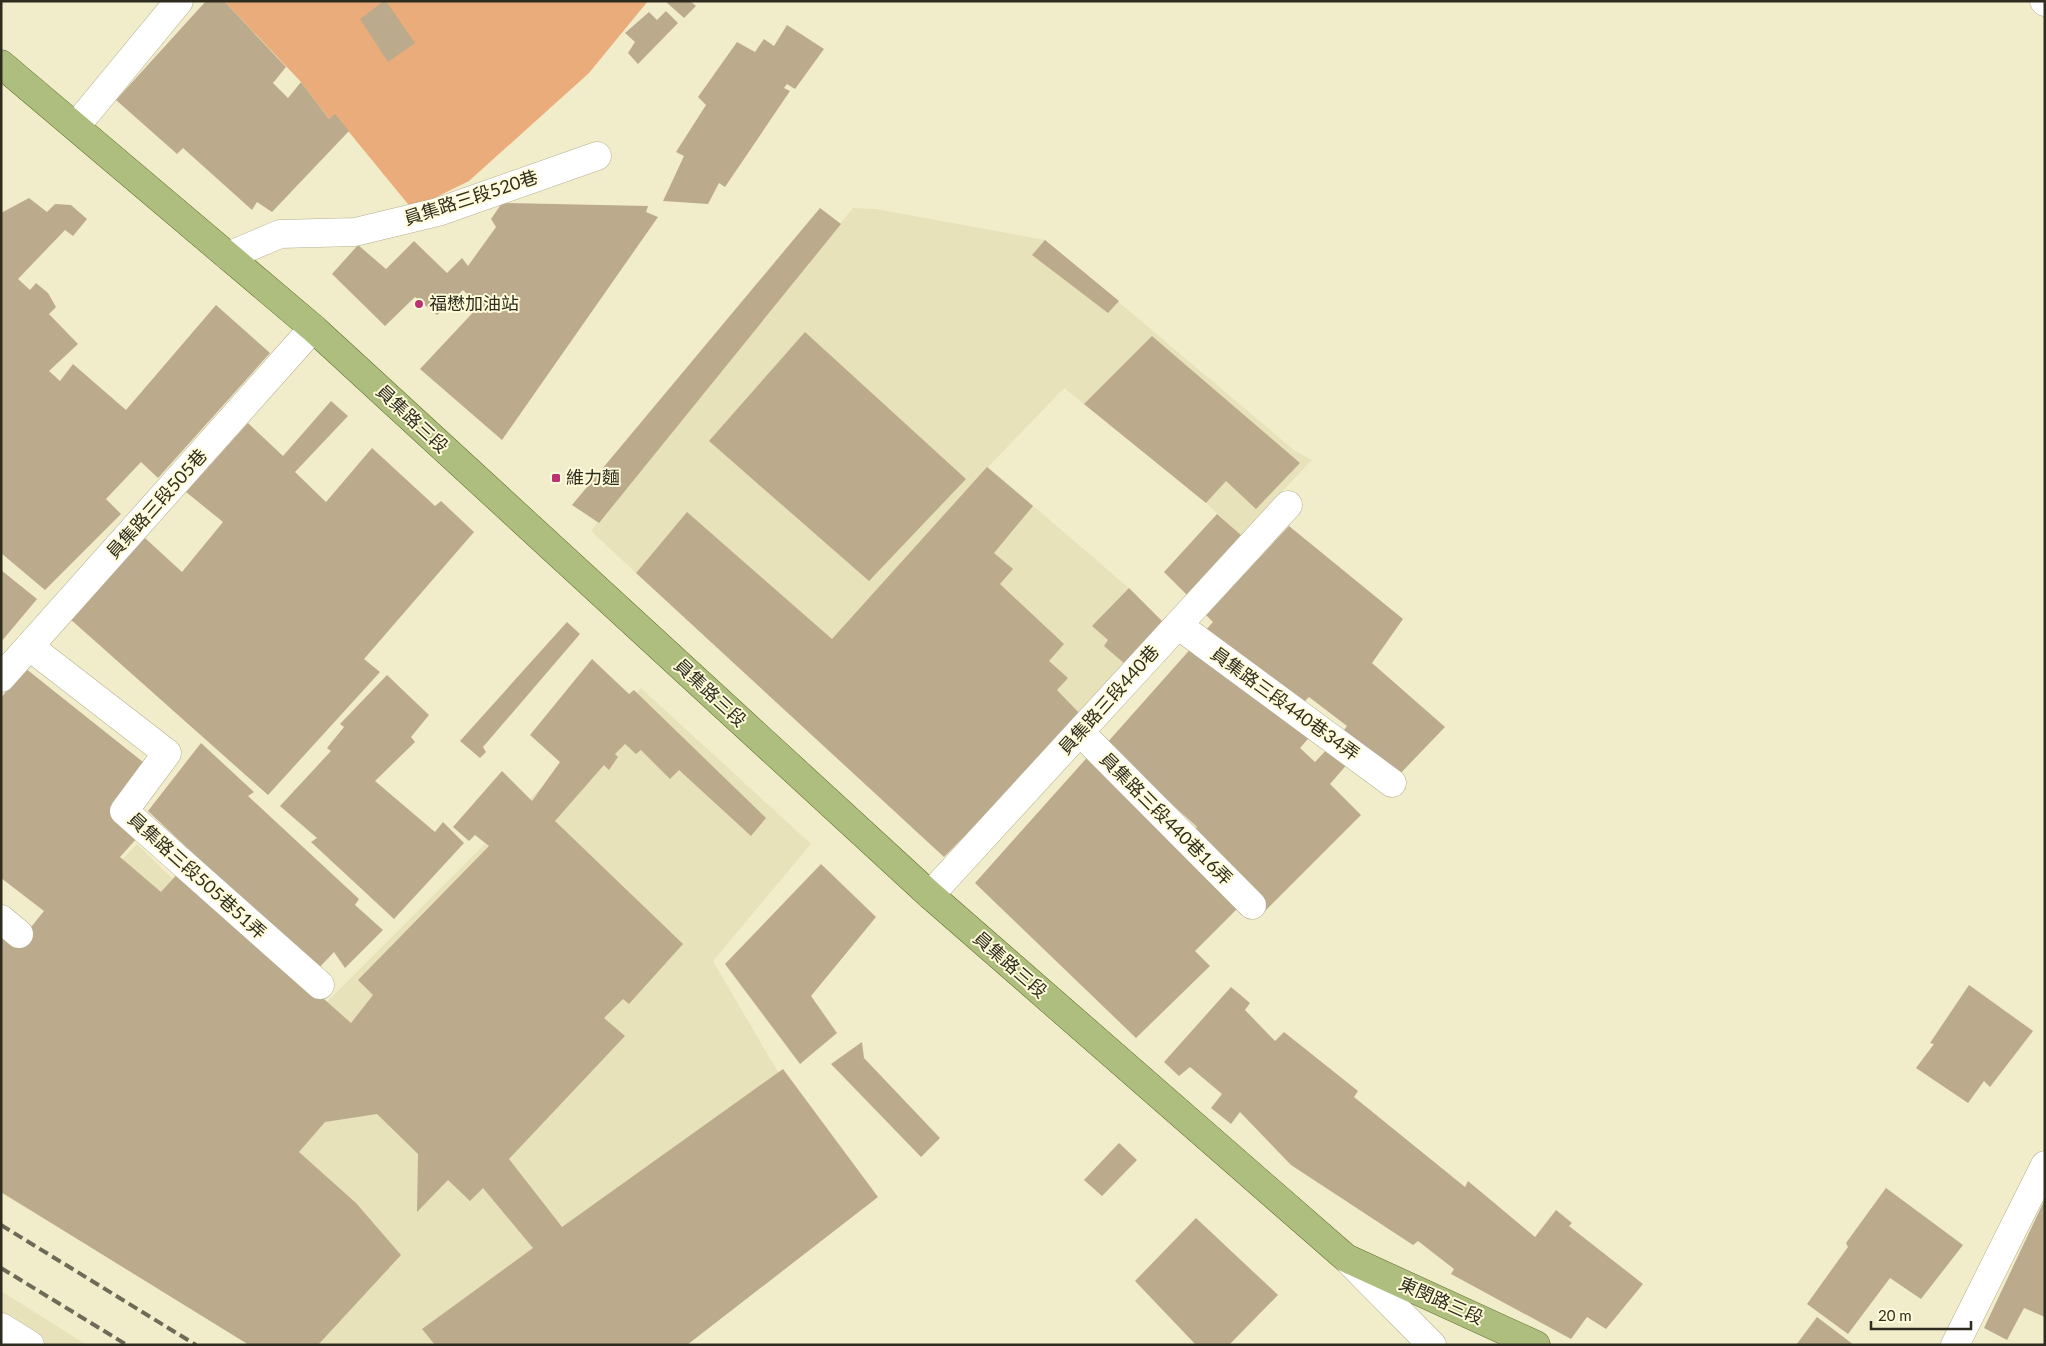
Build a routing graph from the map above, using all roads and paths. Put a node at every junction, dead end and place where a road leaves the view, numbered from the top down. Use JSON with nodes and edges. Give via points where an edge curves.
{"nodes":[{"id":1,"x":179,"y":1,"type":"edge"},
{"id":2,"x":1,"y":64,"type":"edge"},
{"id":3,"x":76,"y":126,"type":"junction"},
{"id":4,"x":597,"y":156,"type":"dead end"},
{"id":5,"x":228,"y":256,"type":"junction"},
{"id":6,"x":313,"y":328,"type":"junction"},
{"id":7,"x":1288,"y":505,"type":"dead end"},
{"id":8,"x":1178,"y":625,"type":"junction"},
{"id":9,"x":30,"y":647,"type":"junction"},
{"id":10,"x":1,"y":678,"type":"edge"},
{"id":11,"x":1080,"y":732,"type":"junction"},
{"id":12,"x":1392,"y":783,"type":"dead end"},
{"id":13,"x":930,"y":895,"type":"junction"},
{"id":14,"x":1252,"y":905,"type":"dead end"},
{"id":15,"x":320,"y":985,"type":"dead end"},
{"id":16,"x":2045,"y":1165,"type":"edge"},
{"id":17,"x":1346,"y":1258,"type":"junction"},
{"id":18,"x":1,"y":1327,"type":"edge"},
{"id":19,"x":30,"y":1345,"type":"edge"},
{"id":20,"x":1432,"y":1345,"type":"edge"},
{"id":21,"x":1536,"y":1345,"type":"edge"},
{"id":22,"x":1955,"y":1345,"type":"edge"}],
"edges":[{"from":1,"to":3,"type":"street"},
{"from":2,"to":3,"type":"main road","name":"員集路三段"},
{"from":3,"to":5,"type":"main road","name":"員集路三段"},
{"from":4,"to":5,"type":"street","name":"員集路三段520巷","via":[[438,212],[355,232],[280,234]]},
{"from":5,"to":6,"type":"main road","name":"員集路三段"},
{"from":6,"to":9,"type":"street","name":"員集路三段505巷"},
{"from":6,"to":13,"type":"main road","name":"員集路三段"},
{"from":7,"to":8,"type":"street","name":"員集路三段440巷"},
{"from":8,"to":11,"type":"street","name":"員集路三段440巷"},
{"from":8,"to":12,"type":"street","name":"員集路三段440巷34弄"},
{"from":9,"to":10,"type":"street","name":"員集路三段505巷"},
{"from":9,"to":15,"type":"street","name":"員集路三段505巷51弄","via":[[167,753],[124,811]]},
{"from":11,"to":13,"type":"street","name":"員集路三段440巷"},
{"from":11,"to":14,"type":"street","name":"員集路三段440巷16弄"},
{"from":13,"to":17,"type":"main road","name":"員集路三段"},
{"from":16,"to":22,"type":"street"},
{"from":17,"to":20,"type":"street"},
{"from":17,"to":21,"type":"main road","name":"東閔路三段"},
{"from":18,"to":19,"type":"street"}]}
